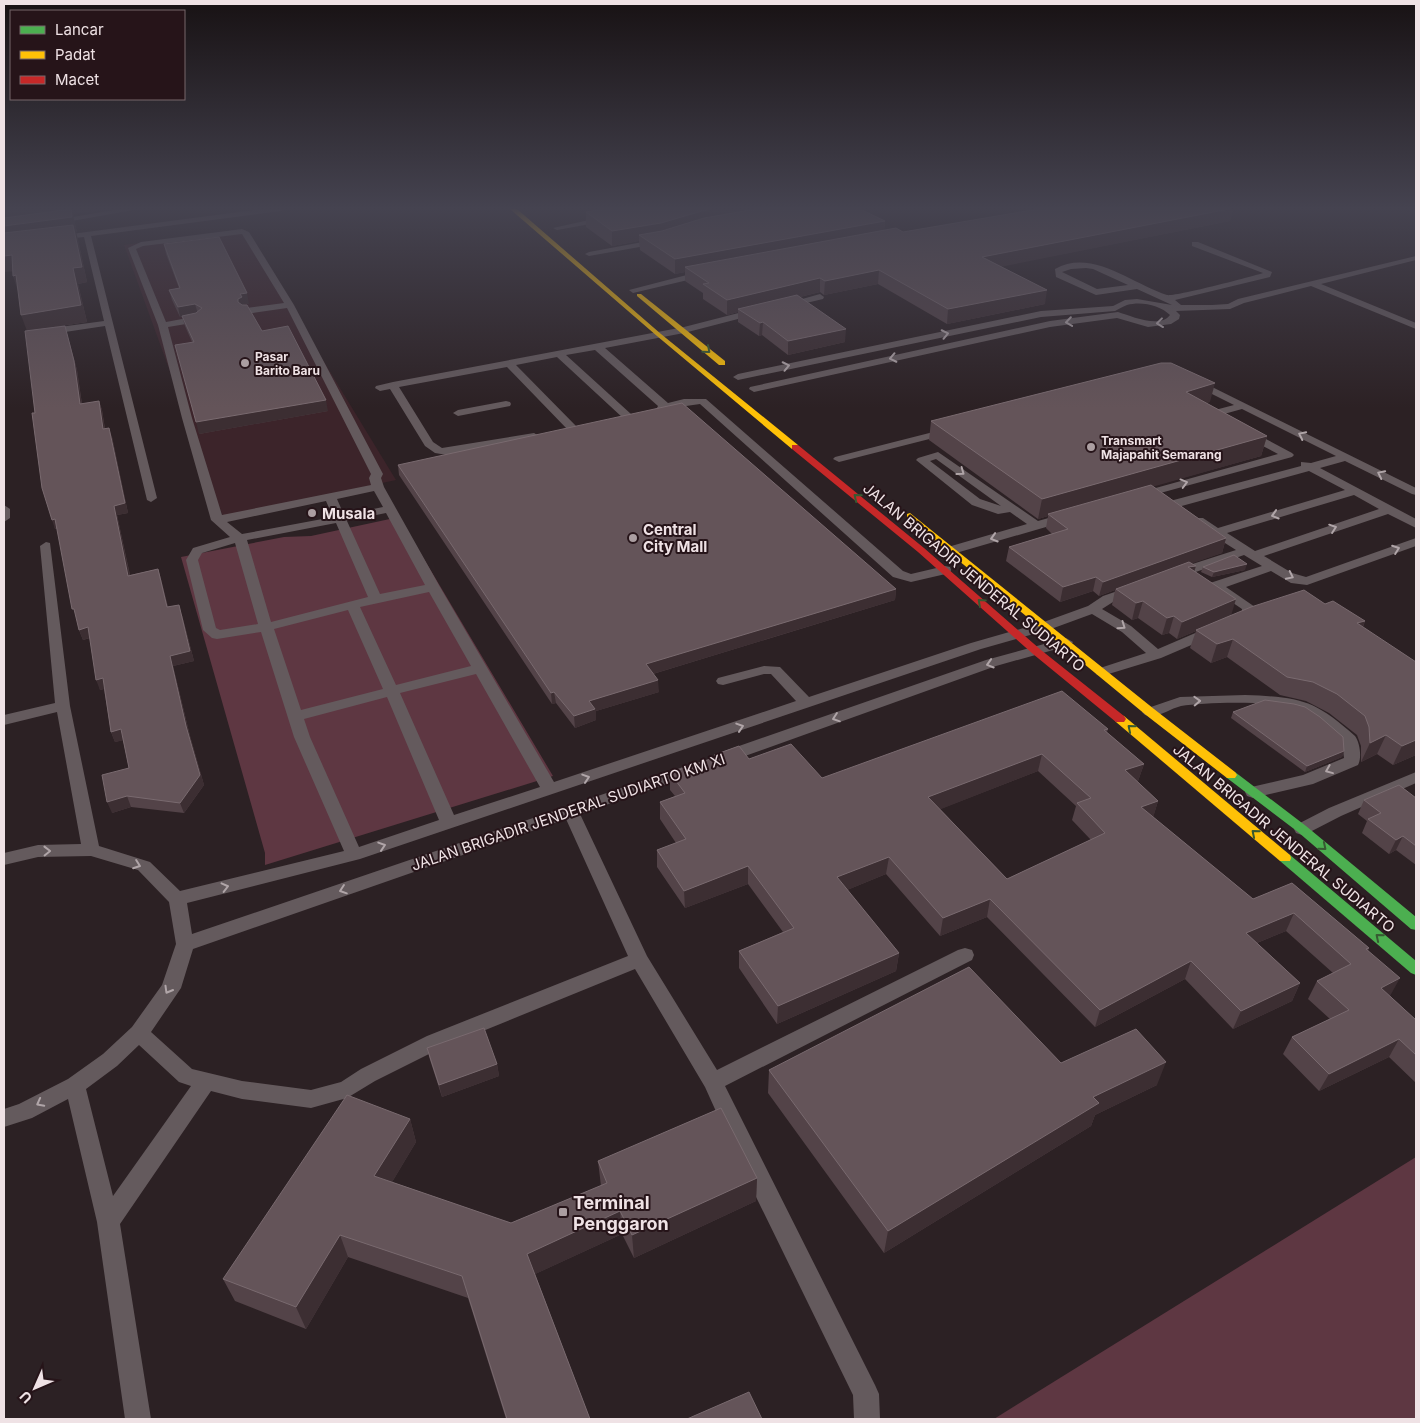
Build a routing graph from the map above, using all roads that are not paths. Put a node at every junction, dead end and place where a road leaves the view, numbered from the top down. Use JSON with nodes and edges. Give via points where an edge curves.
{"nodes":[{"id":1,"x":96,"y":275,"type":"edge"},
{"id":2,"x":144,"y":275,"type":"edge"},
{"id":3,"x":272,"y":275,"type":"edge"},
{"id":4,"x":589,"y":275,"type":"edge"},
{"id":5,"x":694,"y":275,"type":"edge"},
{"id":6,"x":1060,"y":275,"type":"edge"},
{"id":7,"x":1114,"y":275,"type":"edge"},
{"id":8,"x":1266,"y":275,"type":"edge"},
{"id":9,"x":1343,"y":275,"type":"edge"},
{"id":10,"x":1311,"y":283,"type":"junction"},
{"id":11,"x":1137,"y":286,"type":"junction"},
{"id":12,"x":630,"y":287,"type":"joint"},
{"id":13,"x":820,"y":297,"type":"edge"},
{"id":14,"x":1168,"y":304,"type":"junction"},
{"id":15,"x":290,"y":305,"type":"junction"},
{"id":16,"x":246,"y":311,"type":"edge"},
{"id":17,"x":1116,"y":312,"type":"junction"},
{"id":18,"x":198,"y":319,"type":"edge"},
{"id":19,"x":108,"y":323,"type":"junction"},
{"id":20,"x":163,"y":325,"type":"junction"},
{"id":21,"x":1416,"y":326,"type":"edge"},
{"id":22,"x":684,"y":330,"type":"junction"},
{"id":23,"x":38,"y":333,"type":"edge"},
{"id":24,"x":659,"y":336,"type":"junction"},
{"id":25,"x":598,"y":347,"type":"junction"},
{"id":26,"x":559,"y":354,"type":"junction"},
{"id":27,"x":510,"y":364,"type":"junction"},
{"id":28,"x":738,"y":377,"type":"junction"},
{"id":29,"x":1188,"y":380,"type":"edge"},
{"id":30,"x":393,"y":385,"type":"junction"},
{"id":31,"x":380,"y":388,"type":"dead end"},
{"id":32,"x":754,"y":389,"type":"junction"},
{"id":33,"x":768,"y":401,"type":"dead end"},
{"id":34,"x":506,"y":404,"type":"dead end"},
{"id":35,"x":666,"y":406,"type":"junction"},
{"id":36,"x":1241,"y":406,"type":"junction"},
{"id":37,"x":651,"y":410,"type":"edge"},
{"id":38,"x":458,"y":413,"type":"dead end"},
{"id":39,"x":609,"y":420,"type":"edge"},
{"id":40,"x":956,"y":428,"type":"edge"},
{"id":41,"x":916,"y":440,"type":"junction"},
{"id":42,"x":938,"y":455,"type":"junction"},
{"id":43,"x":1288,"y":455,"type":"junction"},
{"id":44,"x":835,"y":456,"type":"joint"},
{"id":45,"x":1346,"y":457,"type":"junction"},
{"id":46,"x":1310,"y":467,"type":"junction"},
{"id":47,"x":854,"y":471,"type":"dead end"},
{"id":48,"x":378,"y":487,"type":"junction"},
{"id":49,"x":1355,"y":490,"type":"junction"},
{"id":50,"x":1153,"y":491,"type":"junction"},
{"id":51,"x":1416,"y":492,"type":"edge"},
{"id":52,"x":330,"y":497,"type":"junction"},
{"id":53,"x":152,"y":498,"type":"dead end"},
{"id":54,"x":1126,"y":499,"type":"edge"},
{"id":55,"x":1174,"y":504,"type":"junction"},
{"id":56,"x":899,"y":507,"type":"dead end"},
{"id":57,"x":1013,"y":508,"type":"junction"},
{"id":58,"x":4,"y":509,"type":"edge"},
{"id":59,"x":390,"y":509,"type":"junction"},
{"id":60,"x":1390,"y":509,"type":"junction"},
{"id":61,"x":1081,"y":513,"type":"edge"},
{"id":62,"x":4,"y":518,"type":"edge"},
{"id":63,"x":340,"y":519,"type":"junction"},
{"id":64,"x":217,"y":520,"type":"junction"},
{"id":65,"x":1416,"y":524,"type":"edge"},
{"id":66,"x":1037,"y":526,"type":"junction"},
{"id":67,"x":1218,"y":532,"type":"junction"},
{"id":68,"x":240,"y":538,"type":"junction"},
{"id":69,"x":1416,"y":542,"type":"edge"},
{"id":70,"x":46,"y":546,"type":"dead end"},
{"id":71,"x":952,"y":550,"type":"junction"},
{"id":72,"x":1239,"y":553,"type":"dead end"},
{"id":73,"x":1254,"y":555,"type":"junction"},
{"id":74,"x":1266,"y":569,"type":"dead end"},
{"id":75,"x":945,"y":570,"type":"junction"},
{"id":76,"x":433,"y":586,"type":"junction"},
{"id":77,"x":1141,"y":586,"type":"edge"},
{"id":78,"x":1215,"y":586,"type":"junction"},
{"id":79,"x":376,"y":599,"type":"junction"},
{"id":80,"x":1264,"y":603,"type":"edge"},
{"id":81,"x":352,"y":605,"type":"junction"},
{"id":82,"x":1248,"y":607,"type":"junction"},
{"id":83,"x":1093,"y":608,"type":"junction"},
{"id":84,"x":1046,"y":626,"type":"junction"},
{"id":85,"x":266,"y":627,"type":"junction"},
{"id":86,"x":1017,"y":635,"type":"junction"},
{"id":87,"x":1066,"y":642,"type":"junction"},
{"id":88,"x":1037,"y":652,"type":"junction"},
{"id":89,"x":1156,"y":654,"type":"junction"},
{"id":90,"x":481,"y":668,"type":"junction"},
{"id":91,"x":1102,"y":672,"type":"junction"},
{"id":92,"x":723,"y":681,"type":"dead end"},
{"id":93,"x":391,"y":690,"type":"junction"},
{"id":94,"x":807,"y":704,"type":"junction"},
{"id":95,"x":63,"y":706,"type":"junction"},
{"id":96,"x":1150,"y":712,"type":"junction"},
{"id":97,"x":295,"y":716,"type":"junction"},
{"id":98,"x":4,"y":720,"type":"edge"},
{"id":99,"x":1416,"y":777,"type":"edge"},
{"id":100,"x":550,"y":790,"type":"junction"},
{"id":101,"x":1253,"y":792,"type":"junction"},
{"id":102,"x":571,"y":811,"type":"junction"},
{"id":103,"x":449,"y":824,"type":"junction"},
{"id":104,"x":1302,"y":829,"type":"junction"},
{"id":105,"x":91,"y":850,"type":"junction"},
{"id":106,"x":354,"y":855,"type":"junction"},
{"id":107,"x":4,"y":859,"type":"edge"},
{"id":108,"x":177,"y":899,"type":"junction"},
{"id":109,"x":1416,"y":924,"type":"edge"},
{"id":110,"x":185,"y":944,"type":"junction"},
{"id":111,"x":965,"y":956,"type":"dead end"},
{"id":112,"x":639,"y":959,"type":"junction"},
{"id":113,"x":1416,"y":969,"type":"edge"},
{"id":114,"x":138,"y":1033,"type":"junction"},
{"id":115,"x":206,"y":1081,"type":"junction"},
{"id":116,"x":713,"y":1082,"type":"junction"},
{"id":117,"x":76,"y":1085,"type":"junction"},
{"id":118,"x":4,"y":1118,"type":"edge"},
{"id":119,"x":108,"y":1222,"type":"junction"},
{"id":120,"x":138,"y":1419,"type":"edge"},
{"id":121,"x":867,"y":1419,"type":"edge"}],
"edges":[{"from":1,"to":19,"type":"lane"},
{"from":2,"to":20,"type":"lane"},
{"from":3,"to":15,"type":"lane"},
{"from":4,"to":24,"type":"main road","name":"JALAN BRIGADIR JENDERAL SUDIARTO"},
{"from":5,"to":12,"type":"lane"},
{"from":6,"to":11,"type":"lane","via":[[1096,292]]},
{"from":7,"to":11,"type":"lane"},
{"from":8,"to":14,"type":"lane"},
{"from":9,"to":10,"type":"lane"},
{"from":10,"to":14,"type":"lane","via":[[1230,306],[1180,308]]},
{"from":10,"to":21,"type":"lane"},
{"from":11,"to":14,"type":"lane"},
{"from":12,"to":22,"type":"main road"},
{"from":13,"to":22,"type":"lane"},
{"from":14,"to":17,"type":"lane","via":[[1122,304]]},
{"from":14,"to":17,"type":"lane","one_way":true,"via":[[1174,319],[1159,324],[1136,322]]},
{"from":15,"to":16,"type":"lane"},
{"from":15,"to":48,"type":"lane","via":[[377,474]]},
{"from":28,"to":17,"type":"lane","one_way":true,"via":[[1041,314]]},
{"from":17,"to":32,"type":"lane","one_way":true},
{"from":18,"to":20,"type":"lane"},
{"from":19,"to":23,"type":"lane"},
{"from":19,"to":53,"type":"lane"},
{"from":20,"to":64,"type":"lane"},
{"from":22,"to":24,"type":"lane"},
{"from":22,"to":28,"type":"main road","one_way":true},
{"from":24,"to":25,"type":"lane"},
{"from":75,"to":24,"type":"main road","name":"JALAN BRIGADIR JENDERAL SUDIARTO","one_way":true},
{"from":25,"to":26,"type":"lane"},
{"from":25,"to":35,"type":"lane"},
{"from":26,"to":27,"type":"lane"},
{"from":26,"to":39,"type":"lane","via":[[631,415]]},
{"from":27,"to":30,"type":"lane"},
{"from":27,"to":30,"type":"lane","via":[[576,427],[447,452],[438,451],[429,444]]},
{"from":28,"to":32,"type":"main road"},
{"from":29,"to":36,"type":"lane"},
{"from":30,"to":31,"type":"lane"},
{"from":32,"to":33,"type":"main road"},
{"from":34,"to":38,"type":"lane"},
{"from":35,"to":37,"type":"lane"},
{"from":35,"to":75,"type":"lane","via":[[702,400],[898,574],[911,578]]},
{"from":36,"to":43,"type":"lane","via":[[1219,412],[1218,417]]},
{"from":45,"to":36,"type":"lane","one_way":true},
{"from":40,"to":41,"type":"lane"},
{"from":41,"to":42,"type":"lane"},
{"from":41,"to":44,"type":"lane"},
{"from":42,"to":57,"type":"lane","one_way":true},
{"from":42,"to":57,"type":"lane","via":[[924,459],[922,463],[983,505],[998,510]]},
{"from":43,"to":46,"type":"lane"},
{"from":50,"to":43,"type":"lane","one_way":true},
{"from":44,"to":47,"type":"main road","name":"JALAN BRIGADIR JENDERAL SUDIARTO"},
{"from":45,"to":46,"type":"lane"},
{"from":51,"to":45,"type":"lane","one_way":true},
{"from":46,"to":49,"type":"lane"},
{"from":46,"to":55,"type":"lane"},
{"from":48,"to":52,"type":"lane"},
{"from":48,"to":59,"type":"lane"},
{"from":49,"to":60,"type":"lane"},
{"from":49,"to":67,"type":"lane","one_way":true},
{"from":50,"to":54,"type":"lane"},
{"from":50,"to":55,"type":"lane"},
{"from":52,"to":63,"type":"lane"},
{"from":52,"to":64,"type":"lane"},
{"from":55,"to":67,"type":"lane"},
{"from":56,"to":71,"type":"main road","name":"JALAN BRIGADIR JENDERAL SUDIARTO"},
{"from":57,"to":66,"type":"lane"},
{"from":58,"to":62,"type":"lane"},
{"from":59,"to":63,"type":"lane"},
{"from":59,"to":76,"type":"lane"},
{"from":60,"to":65,"type":"lane"},
{"from":73,"to":60,"type":"lane","one_way":true},
{"from":61,"to":66,"type":"lane"},
{"from":63,"to":68,"type":"lane"},
{"from":63,"to":79,"type":"lane"},
{"from":64,"to":68,"type":"lane"},
{"from":66,"to":71,"type":"lane","one_way":true},
{"from":67,"to":73,"type":"lane"},
{"from":68,"to":85,"type":"lane"},
{"from":68,"to":85,"type":"lane","via":[[196,550],[192,560],[210,630],[217,635]]},
{"from":73,"to":69,"type":"lane","one_way":true,"via":[[1287,576],[1307,582]]},
{"from":70,"to":95,"type":"lane"},
{"from":71,"to":84,"type":"main road","name":"JALAN BRIGADIR JENDERAL SUDIARTO"},
{"from":72,"to":78,"type":"lane","via":[[1181,573]]},
{"from":74,"to":78,"type":"lane"},
{"from":86,"to":75,"type":"main road","name":"JALAN BRIGADIR JENDERAL SUDIARTO","one_way":true},
{"from":76,"to":79,"type":"lane"},
{"from":76,"to":90,"type":"lane"},
{"from":77,"to":83,"type":"lane","name":"JALAN BRIGADIR JENDERAL SUDIARTO KM XI"},
{"from":78,"to":82,"type":"lane"},
{"from":79,"to":81,"type":"lane"},
{"from":80,"to":82,"type":"lane"},
{"from":81,"to":85,"type":"lane"},
{"from":81,"to":93,"type":"lane"},
{"from":82,"to":89,"type":"lane","via":[[1249,614],[1243,619]]},
{"from":83,"to":84,"type":"lane","name":"JALAN BRIGADIR JENDERAL SUDIARTO KM XI"},
{"from":83,"to":89,"type":"lane","one_way":true},
{"from":84,"to":86,"type":"lane","name":"JALAN BRIGADIR JENDERAL SUDIARTO KM XI"},
{"from":84,"to":87,"type":"main road","name":"JALAN BRIGADIR JENDERAL SUDIARTO"},
{"from":85,"to":97,"type":"lane"},
{"from":86,"to":88,"type":"main road","name":"JALAN BRIGADIR JENDERAL SUDIARTO"},
{"from":86,"to":94,"type":"lane","name":"JALAN BRIGADIR JENDERAL SUDIARTO KM XI"},
{"from":87,"to":88,"type":"lane","name":"JALAN BRIGADIR JENDERAL SUDIARTO KM XI"},
{"from":87,"to":91,"type":"main road","name":"JALAN BRIGADIR JENDERAL SUDIARTO"},
{"from":88,"to":102,"type":"lane","name":"JALAN BRIGADIR JENDERAL SUDIARTO KM XI","one_way":true,"via":[[991,663]]},
{"from":113,"to":88,"type":"main road","name":"JALAN BRIGADIR JENDERAL SUDIARTO","one_way":true},
{"from":89,"to":91,"type":"lane"},
{"from":90,"to":93,"type":"lane"},
{"from":90,"to":100,"type":"lane"},
{"from":91,"to":96,"type":"main road","name":"JALAN BRIGADIR JENDERAL SUDIARTO"},
{"from":92,"to":94,"type":"lane","via":[[776,670]]},
{"from":93,"to":97,"type":"lane"},
{"from":93,"to":103,"type":"lane"},
{"from":100,"to":94,"type":"lane","name":"JALAN BRIGADIR JENDERAL SUDIARTO KM XI","one_way":true},
{"from":95,"to":98,"type":"lane"},
{"from":95,"to":105,"type":"lane"},
{"from":96,"to":101,"type":"main road","name":"JALAN BRIGADIR JENDERAL SUDIARTO"},
{"from":96,"to":101,"type":"lane","one_way":true,"via":[[1179,702],[1290,702],[1317,713],[1350,740],[1352,761],[1307,780]]},
{"from":97,"to":106,"type":"lane"},
{"from":99,"to":104,"type":"lane"},
{"from":100,"to":103,"type":"lane","name":"JALAN BRIGADIR JENDERAL SUDIARTO KM XI"},
{"from":101,"to":104,"type":"main road","name":"JALAN BRIGADIR JENDERAL SUDIARTO"},
{"from":102,"to":110,"type":"lane","name":"JALAN BRIGADIR JENDERAL SUDIARTO KM XI","one_way":true},
{"from":102,"to":112,"type":"lane"},
{"from":106,"to":103,"type":"lane","name":"JALAN BRIGADIR JENDERAL SUDIARTO KM XI","one_way":true},
{"from":104,"to":109,"type":"main road","name":"JALAN BRIGADIR JENDERAL SUDIARTO","one_way":true},
{"from":107,"to":105,"type":"lane","one_way":true,"via":[[38,851]]},
{"from":105,"to":108,"type":"lane","one_way":true,"via":[[144,866]]},
{"from":108,"to":106,"type":"lane","name":"JALAN BRIGADIR JENDERAL SUDIARTO KM XI","one_way":true},
{"from":108,"to":110,"type":"lane"},
{"from":110,"to":114,"type":"lane","one_way":true,"via":[[171,988]]},
{"from":111,"to":116,"type":"lane"},
{"from":112,"to":115,"type":"lane","via":[[434,1042],[338,1092],[312,1099],[242,1090]]},
{"from":112,"to":116,"type":"lane"},
{"from":114,"to":115,"type":"lane","via":[[186,1076]]},
{"from":114,"to":117,"type":"lane","via":[[110,1060]]},
{"from":115,"to":119,"type":"lane"},
{"from":116,"to":121,"type":"lane","via":[[866,1394]]},
{"from":117,"to":118,"type":"lane","one_way":true},
{"from":117,"to":119,"type":"lane"},
{"from":119,"to":120,"type":"lane"}]}
